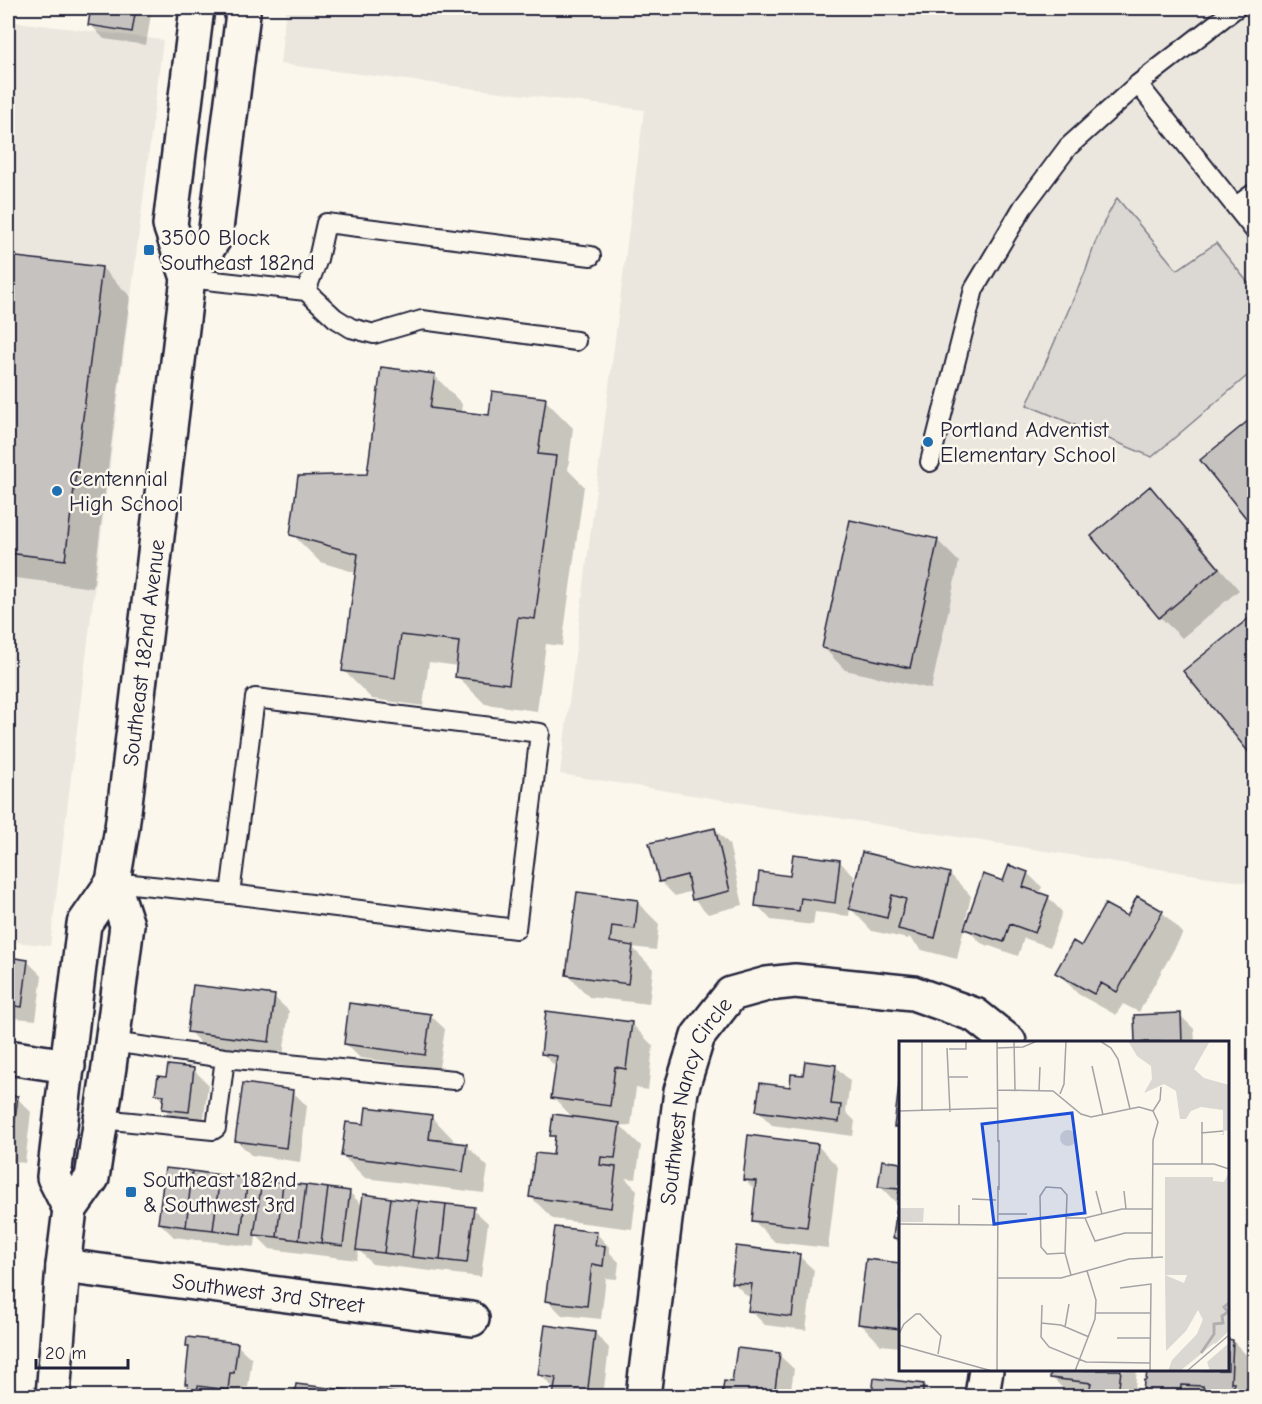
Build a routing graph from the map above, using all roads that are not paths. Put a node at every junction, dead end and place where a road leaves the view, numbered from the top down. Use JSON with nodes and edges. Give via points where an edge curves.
{"nodes":[{"id":1,"x":196,"y":8,"type":"edge"},
{"id":2,"x":240,"y":8,"type":"edge"},
{"id":3,"x":1236,"y":8,"type":"edge"},
{"id":4,"x":1138,"y":84,"type":"junction"},
{"id":5,"x":1254,"y":193,"type":"edge"},
{"id":6,"x":1236,"y":207,"type":"junction"},
{"id":7,"x":1254,"y":230,"type":"edge"},
{"id":8,"x":591,"y":256,"type":"dead end"},
{"id":9,"x":194,"y":269,"type":"junction"},
{"id":10,"x":306,"y":291,"type":"junction"},
{"id":11,"x":576,"y":341,"type":"dead end"},
{"id":12,"x":930,"y":462,"type":"dead end"},
{"id":13,"x":113,"y":882,"type":"junction"},
{"id":14,"x":230,"y":894,"type":"junction"},
{"id":15,"x":1008,"y":1041,"type":"edge"},
{"id":16,"x":112,"y":1042,"type":"junction"},
{"id":17,"x":8,"y":1057,"type":"edge"},
{"id":18,"x":225,"y":1058,"type":"junction"},
{"id":19,"x":68,"y":1066,"type":"junction"},
{"id":20,"x":454,"y":1080,"type":"dead end"},
{"id":21,"x":101,"y":1119,"type":"junction"},
{"id":22,"x":70,"y":1209,"type":"junction"},
{"id":23,"x":63,"y":1266,"type":"junction"},
{"id":24,"x":472,"y":1319,"type":"dead end"},
{"id":25,"x":986,"y":1371,"type":"edge"},
{"id":26,"x":53,"y":1396,"type":"edge"},
{"id":27,"x":643,"y":1396,"type":"edge"},
{"id":28,"x":982,"y":1396,"type":"edge"}],
"edges":[{"from":1,"to":9,"type":"main road","name":"Southeast 182nd Avenue","via":[[170,225]]},
{"from":2,"to":9,"type":"main road","name":"Southeast 182nd Avenue","via":[[243,13],[215,237]]},
{"from":3,"to":4,"type":"lane"},
{"from":4,"to":6,"type":"lane"},
{"from":4,"to":12,"type":"lane","via":[[1068,147],[1023,207],[974,289]]},
{"from":5,"to":6,"type":"lane"},
{"from":6,"to":7,"type":"lane"},
{"from":8,"to":10,"type":"lane","via":[[326,223]]},
{"from":9,"to":10,"type":"lane"},
{"from":9,"to":13,"type":"main road","name":"Southeast 182nd Avenue"},
{"from":10,"to":11,"type":"lane","via":[[335,318],[351,328],[374,334],[422,320]]},
{"from":13,"to":14,"type":"lane"},
{"from":13,"to":16,"type":"main road","name":"Southeast 182nd Avenue","via":[[127,925]]},
{"from":13,"to":19,"type":"main road","name":"Southeast 182nd Avenue","via":[[84,924]]},
{"from":14,"to":14,"type":"lane","via":[[255,698],[540,733],[516,929]]},
{"from":15,"to":27,"type":"main road","name":"Southwest Nancy Circle","via":[[975,1015],[913,993],[795,981],[731,994],[698,1036],[681,1091]]},
{"from":16,"to":18,"type":"lane"},
{"from":16,"to":21,"type":"main road","name":"Southeast 182nd Avenue"},
{"from":17,"to":19,"type":"main road"},
{"from":18,"to":20,"type":"lane"},
{"from":18,"to":21,"type":"lane","via":[[213,1130]]},
{"from":19,"to":22,"type":"main road","name":"Southeast 182nd Avenue","via":[[54,1177]]},
{"from":21,"to":22,"type":"main road","name":"Southeast 182nd Avenue","via":[[92,1178]]},
{"from":22,"to":23,"type":"main road","name":"Southeast 182nd Avenue"},
{"from":23,"to":24,"type":"main road","name":"Southwest 3rd Street"},
{"from":23,"to":26,"type":"main road","name":"Southeast 182nd Avenue"},
{"from":25,"to":28,"type":"main road"}]}
